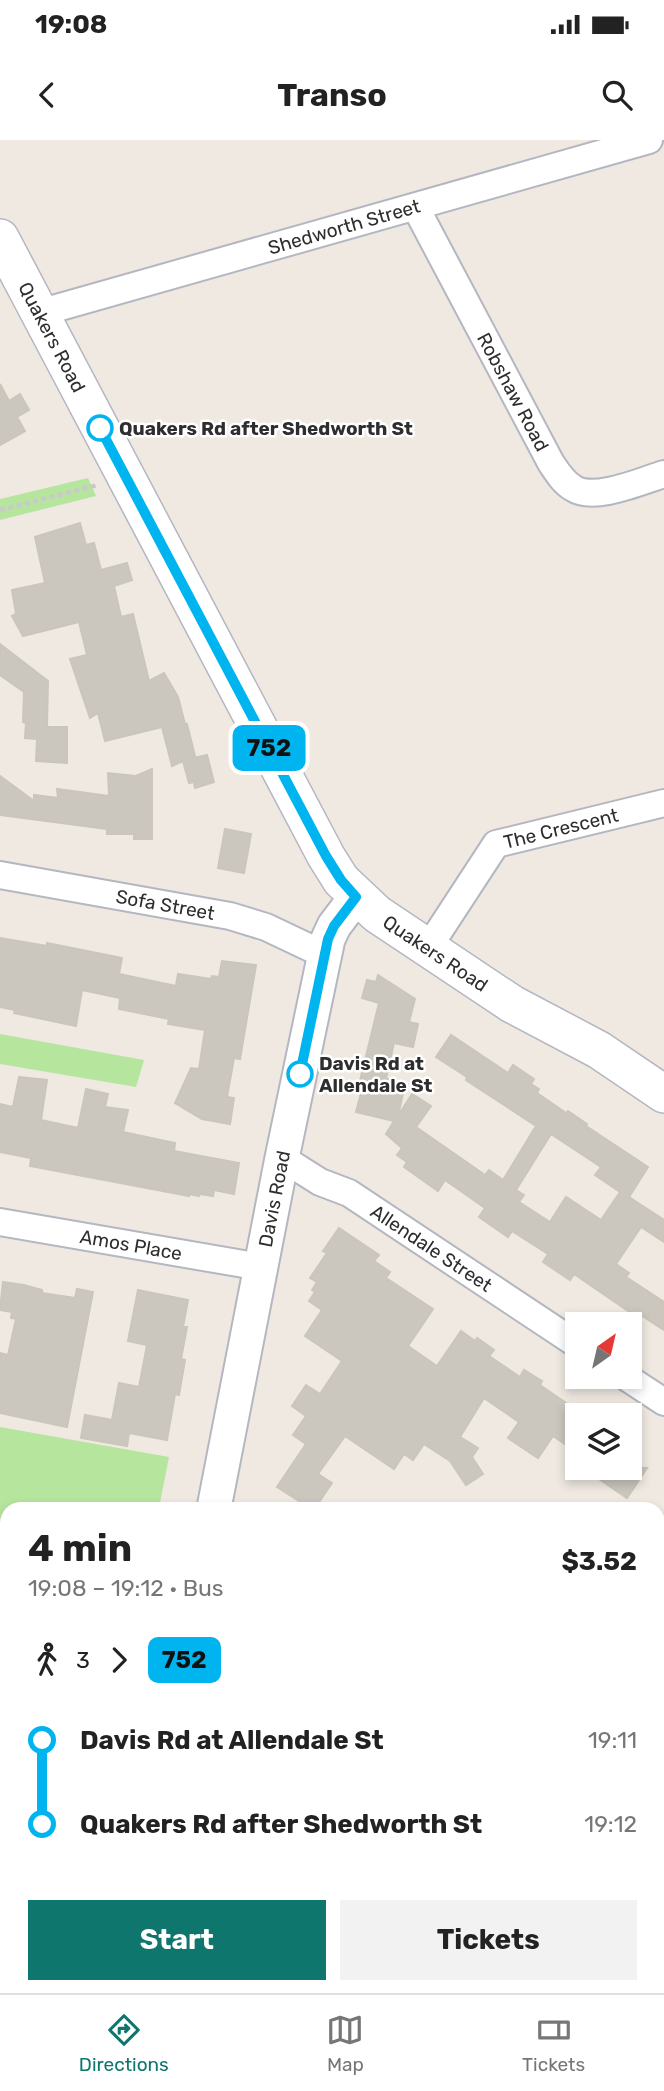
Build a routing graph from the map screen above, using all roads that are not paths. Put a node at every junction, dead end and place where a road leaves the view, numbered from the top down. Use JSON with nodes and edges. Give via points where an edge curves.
{"nodes":[{"id":1,"x":649,"y":140,"type":"edge"},
{"id":2,"x":416,"y":208,"type":"junction"},
{"id":3,"x":0,"y":238,"type":"edge"},
{"id":4,"x":39,"y":313,"type":"junction"},
{"id":5,"x":664,"y":474,"type":"edge"},
{"id":6,"x":664,"y":803,"type":"edge"},
{"id":7,"x":0,"y":875,"type":"edge"},
{"id":8,"x":356,"y":897,"type":"junction"},
{"id":9,"x":428,"y":948,"type":"junction"},
{"id":10,"x":325,"y":955,"type":"junction"},
{"id":11,"x":512,"y":1004,"type":"junction"},
{"id":12,"x":664,"y":1094,"type":"edge"},
{"id":13,"x":664,"y":1118,"type":"edge"},
{"id":14,"x":282,"y":1158,"type":"junction"},
{"id":15,"x":0,"y":1222,"type":"edge"},
{"id":16,"x":261,"y":1267,"type":"junction"},
{"id":17,"x":565,"y":1336,"type":"edge"},
{"id":18,"x":642,"y":1388,"type":"edge"},
{"id":19,"x":664,"y":1402,"type":"edge"},
{"id":20,"x":215,"y":1502,"type":"edge"}],
"edges":[{"from":1,"to":2,"type":"street","name":"Shedworth Street"},
{"from":2,"to":4,"type":"street","name":"Shedworth Street"},
{"from":2,"to":5,"type":"street","name":"Robshaw Road","via":[[561,477],[574,489],[589,493]]},
{"from":3,"to":4,"type":"main road","name":"Quakers Road"},
{"from":4,"to":8,"type":"main road","name":"Quakers Road","via":[[326,856]]},
{"from":6,"to":9,"type":"street","name":"The Crescent","via":[[496,844]]},
{"from":7,"to":10,"type":"street","name":"Sofa Street","via":[[230,916]]},
{"from":8,"to":9,"type":"main road","name":"Quakers Road"},
{"from":8,"to":10,"type":"street","name":"Davis Road","via":[[334,926]]},
{"from":9,"to":11,"type":"main road","name":"Quakers Road"},
{"from":10,"to":14,"type":"street","name":"Davis Road"},
{"from":11,"to":12,"type":"main road","name":"Quakers Road","via":[[599,1049]]},
{"from":11,"to":13,"type":"main road","name":"Quakers Road","via":[[587,1066]]},
{"from":14,"to":16,"type":"street","name":"Davis Road"},
{"from":14,"to":17,"type":"street","name":"Allendale Street","via":[[320,1182],[349,1193]]},
{"from":15,"to":16,"type":"street","name":"Amos Place"},
{"from":16,"to":20,"type":"street","name":"Davis Road"},
{"from":18,"to":19,"type":"street"}]}
